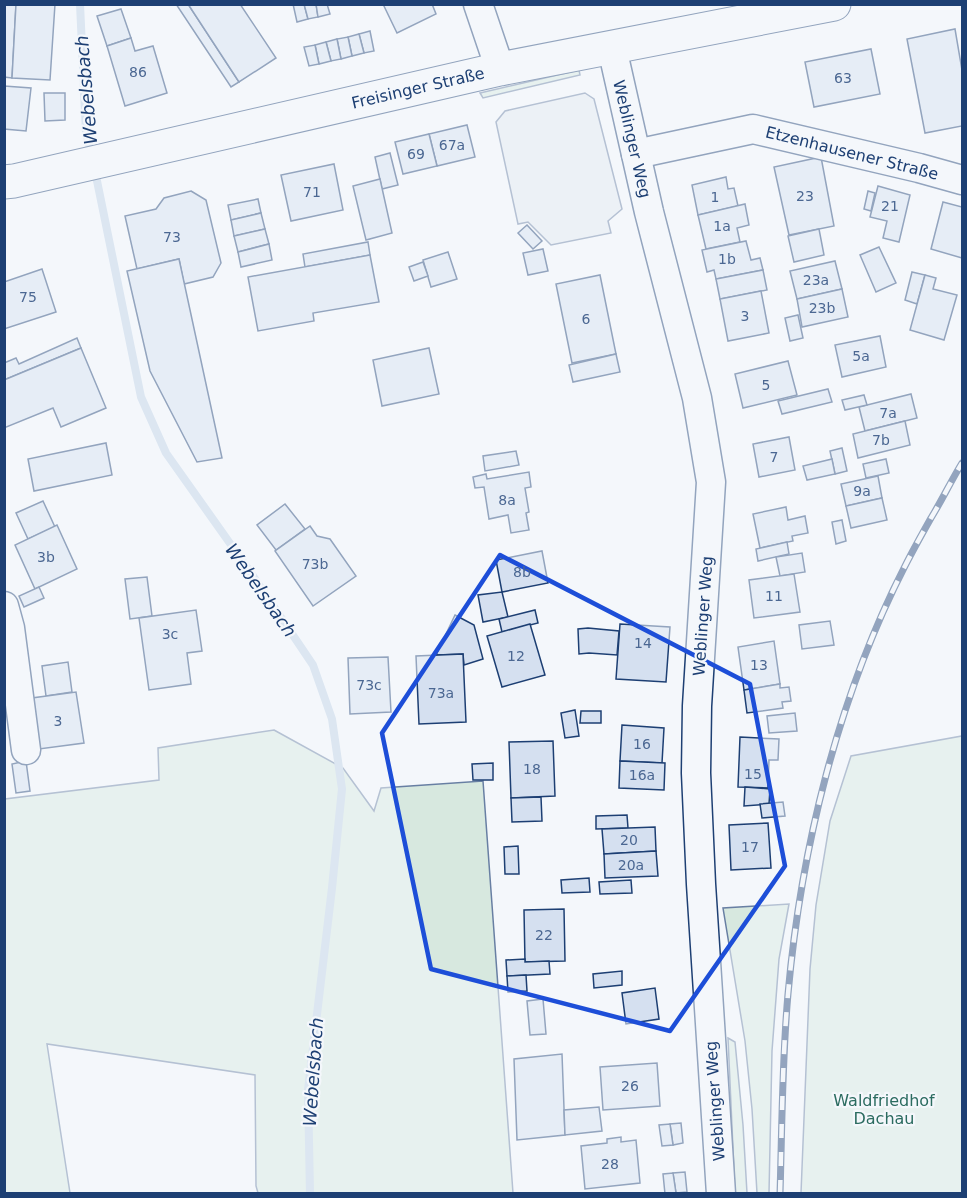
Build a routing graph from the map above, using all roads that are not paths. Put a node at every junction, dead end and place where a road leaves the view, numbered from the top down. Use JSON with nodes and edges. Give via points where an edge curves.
{"nodes":[{"id":1,"x":478,"y":4,"type":"edge"},
{"id":2,"x":834,"y":4,"type":"edge"},
{"id":3,"x":731,"y":15,"type":"edge"},
{"id":4,"x":612,"y":48,"type":"junction"},
{"id":5,"x":500,"y":69,"type":"junction"},
{"id":6,"x":636,"y":154,"type":"junction"},
{"id":7,"x":963,"y":180,"type":"edge"},
{"id":8,"x":4,"y":182,"type":"edge"},
{"id":9,"x":4,"y":606,"type":"edge"},
{"id":10,"x":26,"y":750,"type":"dead end"},
{"id":11,"x":721,"y":1194,"type":"edge"}],
"edges":[{"from":1,"to":5,"type":"street"},
{"from":2,"to":3,"type":"main road","name":"Freisinger Straße"},
{"from":3,"to":4,"type":"main road","name":"Freisinger Straße"},
{"from":4,"to":5,"type":"main road","name":"Freisinger Straße"},
{"from":4,"to":6,"type":"street","name":"Weblinger Weg"},
{"from":5,"to":8,"type":"main road","name":"Freisinger Straße"},
{"from":6,"to":7,"type":"street","name":"Etzenhausener Straße","via":[[753,129]]},
{"from":6,"to":11,"type":"street","name":"Weblinger Weg","via":[[697,398],[711,482],[696,773]]},
{"from":9,"to":10,"type":"street"}]}
